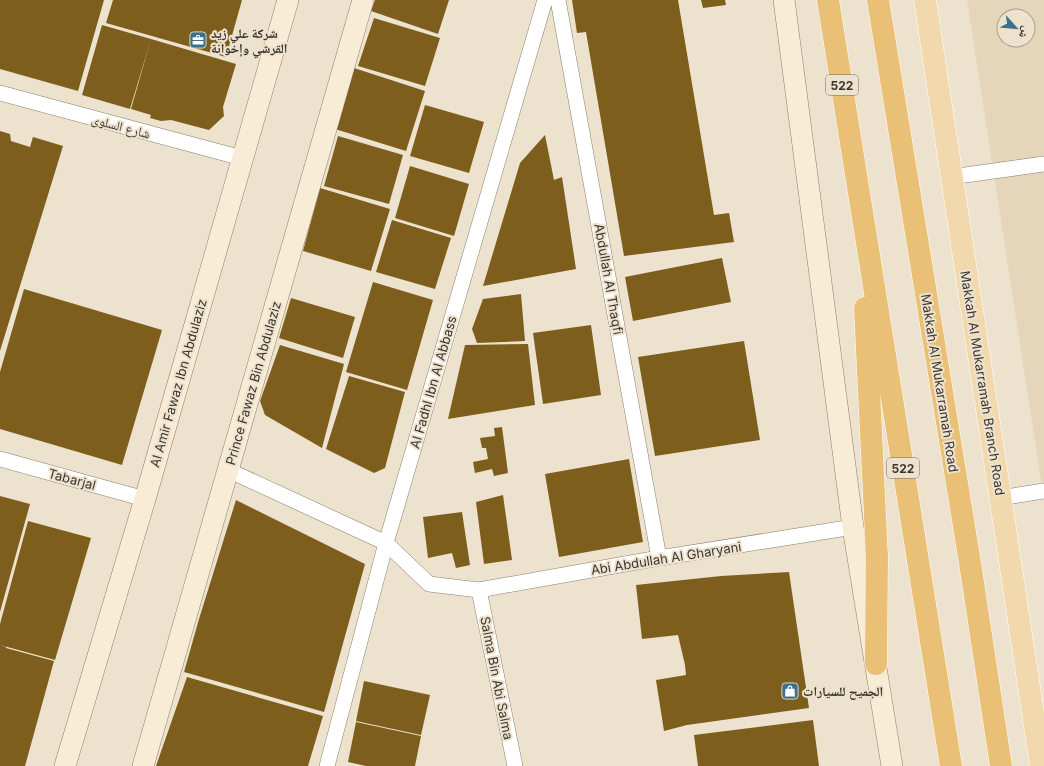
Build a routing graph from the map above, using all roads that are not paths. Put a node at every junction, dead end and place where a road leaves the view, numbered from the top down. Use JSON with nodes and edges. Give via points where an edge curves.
{"nodes":[{"id":1,"x":288,"y":0,"type":"edge"},
{"id":2,"x":363,"y":0,"type":"edge"},
{"id":3,"x":545,"y":0,"type":"edge"},
{"id":4,"x":558,"y":0,"type":"edge"},
{"id":5,"x":784,"y":0,"type":"edge"},
{"id":6,"x":828,"y":0,"type":"edge"},
{"id":7,"x":878,"y":0,"type":"edge"},
{"id":8,"x":925,"y":0,"type":"edge"},
{"id":9,"x":0,"y":93,"type":"edge"},
{"id":10,"x":242,"y":158,"type":"junction"},
{"id":11,"x":1044,"y":164,"type":"edge"},
{"id":12,"x":856,"y":171,"type":"junction"},
{"id":13,"x":951,"y":177,"type":"junction"},
{"id":14,"x":0,"y":459,"type":"edge"},
{"id":15,"x":228,"y":470,"type":"junction"},
{"id":16,"x":1044,"y":491,"type":"edge"},
{"id":17,"x":1000,"y":498,"type":"junction"},
{"id":18,"x":145,"y":499,"type":"junction"},
{"id":19,"x":854,"y":527,"type":"junction"},
{"id":20,"x":386,"y":543,"type":"junction"},
{"id":21,"x":659,"y":558,"type":"junction"},
{"id":22,"x":970,"y":563,"type":"junction"},
{"id":23,"x":479,"y":590,"type":"junction"},
{"id":24,"x":876,"y":664,"type":"junction"},
{"id":25,"x":65,"y":766,"type":"edge"},
{"id":26,"x":143,"y":766,"type":"edge"},
{"id":27,"x":327,"y":766,"type":"edge"},
{"id":28,"x":515,"y":766,"type":"edge"},
{"id":29,"x":892,"y":766,"type":"edge"},
{"id":30,"x":951,"y":766,"type":"edge"},
{"id":31,"x":1001,"y":766,"type":"edge"},
{"id":32,"x":1009,"y":766,"type":"edge"},
{"id":33,"x":1041,"y":766,"type":"edge"}],
"edges":[{"from":1,"to":10,"type":"main road","name":"Al Amir Fawaz Ibn Abdulaziz"},
{"from":2,"to":15,"type":"main road","name":"Prince Fawaz Bin Abdulaziz"},
{"from":3,"to":20,"type":"street","name":"Al Fadhl Ibn Al Abbass"},
{"from":4,"to":21,"type":"street","name":"Abdullah Al Thaqfi"},
{"from":5,"to":19,"type":"main road"},
{"from":6,"to":12,"type":"highway","number":"522"},
{"from":7,"to":22,"type":"highway","name":"Makkah Al Mukarramah Road"},
{"from":8,"to":13,"type":"main road","name":"Makkah Al Mukarramah Branch Road"},
{"from":9,"to":10,"type":"street","name":"شارع السلوى"},
{"from":10,"to":18,"type":"main road","name":"Al Amir Fawaz Ibn Abdulaziz"},
{"from":11,"to":13,"type":"street"},
{"from":12,"to":24,"type":"highway","via":[[867,336],[877,557]]},
{"from":12,"to":30,"type":"highway","number":"522"},
{"from":13,"to":17,"type":"main road","name":"Makkah Al Mukarramah Branch Road"},
{"from":14,"to":18,"type":"street","name":"Tabarjal"},
{"from":15,"to":20,"type":"street","name":"Abi Abdullah Al Gharyani"},
{"from":15,"to":26,"type":"main road","name":"Prince Fawaz Bin Abdulaziz"},
{"from":16,"to":17,"type":"street"},
{"from":17,"to":33,"type":"main road","name":"Makkah Al Mukarramah Branch Road"},
{"from":18,"to":25,"type":"main road","name":"Al Amir Fawaz Ibn Abdulaziz"},
{"from":19,"to":21,"type":"street","name":"Abi Abdullah Al Gharyani"},
{"from":19,"to":24,"type":"main road"},
{"from":20,"to":23,"type":"street","name":"Abi Abdullah Al Gharyani","via":[[429,584]]},
{"from":20,"to":27,"type":"street","name":"Al Fadhl Ibn Al Abbass"},
{"from":21,"to":23,"type":"street","name":"Abi Abdullah Al Gharyani"},
{"from":22,"to":31,"type":"highway","name":"Makkah Al Mukarramah Road"},
{"from":22,"to":32,"type":"highway"},
{"from":23,"to":28,"type":"street","name":"Salma Bin Abi Salma"},
{"from":24,"to":29,"type":"main road"}]}
